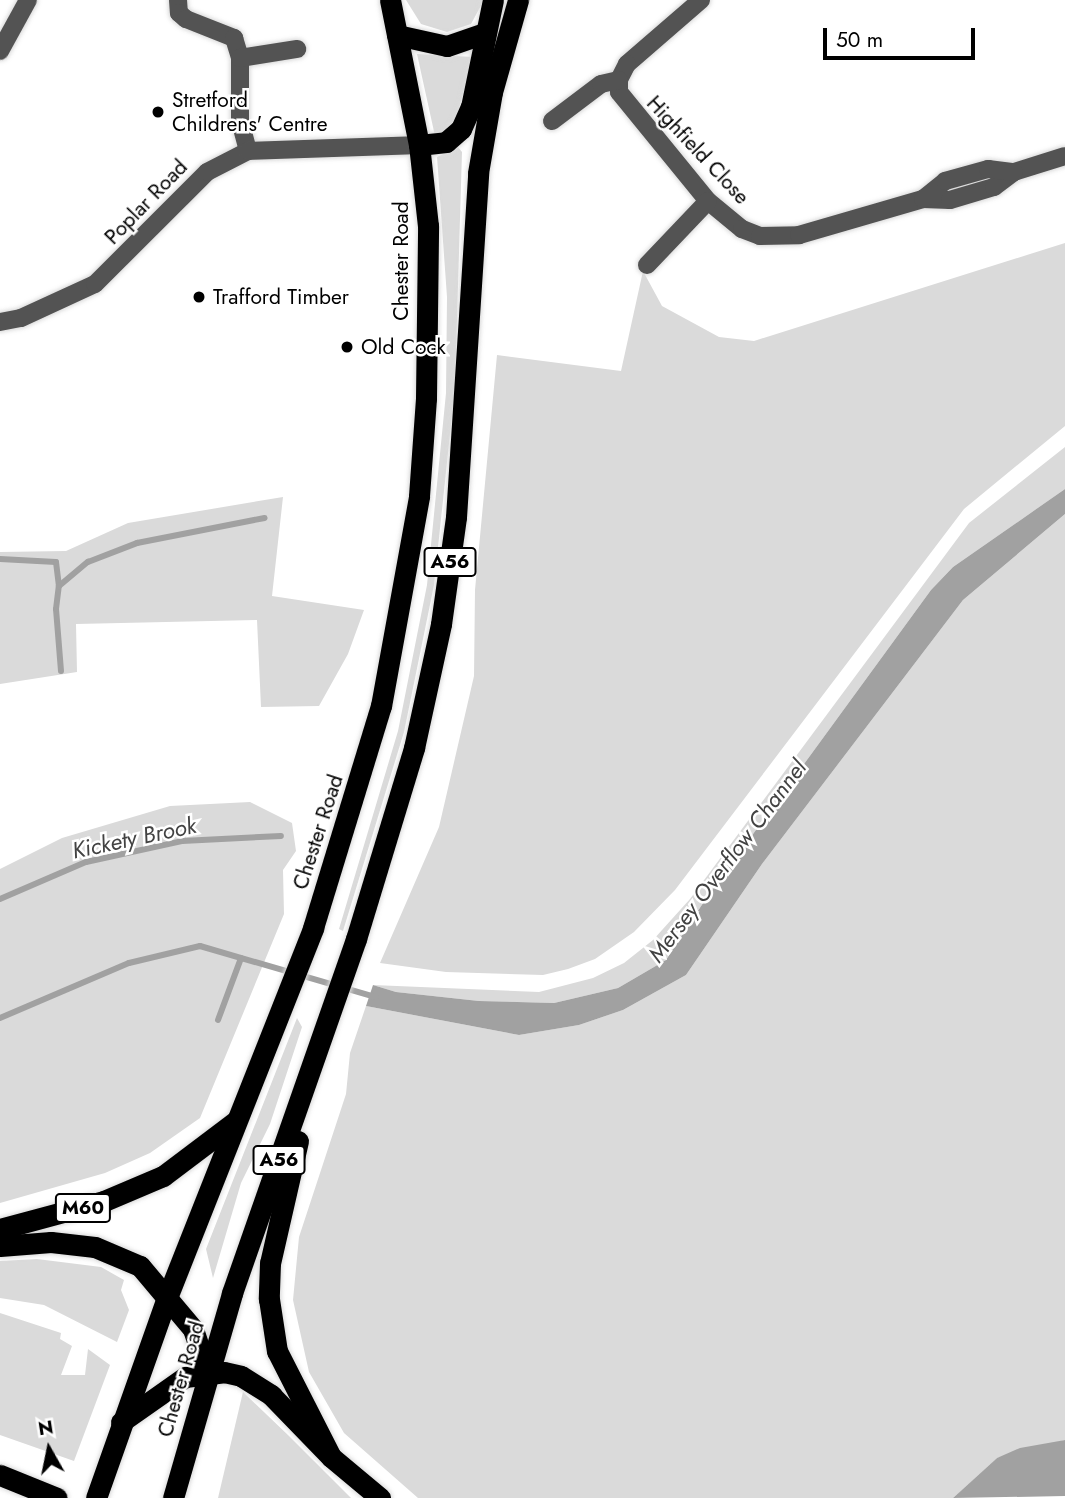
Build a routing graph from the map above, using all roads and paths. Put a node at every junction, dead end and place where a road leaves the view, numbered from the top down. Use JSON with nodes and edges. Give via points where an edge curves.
{"nodes":[{"id":1,"x":28,"y":0,"type":"edge"},
{"id":2,"x":178,"y":0,"type":"edge"},
{"id":3,"x":390,"y":0,"type":"edge"},
{"id":4,"x":492,"y":0,"type":"edge"},
{"id":5,"x":518,"y":0,"type":"edge"},
{"id":6,"x":701,"y":0,"type":"edge"},
{"id":7,"x":484,"y":33,"type":"junction"},
{"id":8,"x":397,"y":35,"type":"junction"},
{"id":9,"x":297,"y":49,"type":"dead end"},
{"id":10,"x":0,"y":51,"type":"edge"},
{"id":11,"x":240,"y":58,"type":"junction"},
{"id":12,"x":619,"y":80,"type":"junction"},
{"id":13,"x":471,"y":107,"type":"junction"},
{"id":14,"x":552,"y":121,"type":"dead end"},
{"id":15,"x":419,"y":145,"type":"junction"},
{"id":16,"x":248,"y":151,"type":"junction"},
{"id":17,"x":1065,"y":156,"type":"edge"},
{"id":18,"x":478,"y":173,"type":"junction"},
{"id":19,"x":708,"y":201,"type":"junction"},
{"id":20,"x":647,"y":265,"type":"dead end"},
{"id":21,"x":0,"y":322,"type":"edge"},
{"id":22,"x":326,"y":1027,"type":"junction"},
{"id":23,"x":239,"y":1119,"type":"junction"},
{"id":24,"x":0,"y":1229,"type":"edge"},
{"id":25,"x":0,"y":1246,"type":"edge"},
{"id":26,"x":168,"y":1295,"type":"junction"},
{"id":27,"x":207,"y":1373,"type":"junction"},
{"id":28,"x":121,"y":1422,"type":"junction"},
{"id":29,"x":331,"y":1457,"type":"junction"},
{"id":30,"x":0,"y":1475,"type":"edge"},
{"id":31,"x":57,"y":1498,"type":"edge"},
{"id":32,"x":96,"y":1498,"type":"edge"},
{"id":33,"x":173,"y":1498,"type":"edge"},
{"id":34,"x":380,"y":1498,"type":"edge"}],
"edges":[{"from":1,"to":10,"type":"street"},
{"from":2,"to":11,"type":"street","via":[[179,13],[187,19],[234,38]]},
{"from":3,"to":8,"type":"highway","name":"Chester Road","number":"A56"},
{"from":4,"to":7,"type":"highway","name":"Chester Road","number":"A56"},
{"from":5,"to":18,"type":"highway","name":"Chester Road","number":"A56","via":[[492,92]]},
{"from":6,"to":12,"type":"street","via":[[627,64]]},
{"from":7,"to":8,"type":"highway","via":[[447,46]]},
{"from":7,"to":13,"type":"highway","name":"Chester Road","number":"A56"},
{"from":8,"to":15,"type":"highway","name":"Chester Road","number":"A56"},
{"from":9,"to":11,"type":"street"},
{"from":11,"to":16,"type":"street","via":[[240,121]]},
{"from":12,"to":14,"type":"street","via":[[601,84]]},
{"from":12,"to":19,"type":"street","name":"Highfield Close","via":[[629,109]]},
{"from":13,"to":15,"type":"highway","name":"Chester Road","number":"A56","via":[[461,129],[446,142]]},
{"from":13,"to":18,"type":"highway","name":"Chester Road","number":"A56"},
{"from":15,"to":16,"type":"street","name":"Poplar Road"},
{"from":15,"to":23,"type":"highway","name":"Chester Road","number":"A56","via":[[428,226],[426,398],[419,496],[381,706],[313,928]]},
{"from":16,"to":21,"type":"street","name":"Poplar Road","via":[[207,172],[95,284]]},
{"from":17,"to":19,"type":"street","name":"Highfield Close","via":[[1014,172],[994,187],[950,200],[923,199],[779,238],[742,229]]},
{"from":18,"to":22,"type":"highway","name":"Chester Road","number":"A56","via":[[459,489],[441,624],[414,748]]},
{"from":19,"to":20,"type":"street"},
{"from":22,"to":27,"type":"highway","name":"Chester Road","number":"A56"},
{"from":22,"to":29,"type":"highway","via":[[271,1263],[269,1299],[277,1351]]},
{"from":23,"to":24,"type":"highway","number":"M60","via":[[163,1176],[104,1201]]},
{"from":23,"to":26,"type":"highway","name":"Chester Road","number":"A56"},
{"from":25,"to":26,"type":"highway","number":"M60","via":[[51,1242],[95,1247],[140,1266]]},
{"from":26,"to":27,"type":"highway","via":[[193,1329]]},
{"from":26,"to":28,"type":"highway","name":"Chester Road","number":"A56"},
{"from":27,"to":28,"type":"highway","via":[[166,1387]]},
{"from":27,"to":29,"type":"highway","via":[[248,1380],[271,1395]]},
{"from":27,"to":33,"type":"highway","name":"Chester Road","number":"A56"},
{"from":28,"to":32,"type":"highway","name":"Chester Road","number":"A56"},
{"from":29,"to":34,"type":"highway"},
{"from":30,"to":31,"type":"highway"}]}
